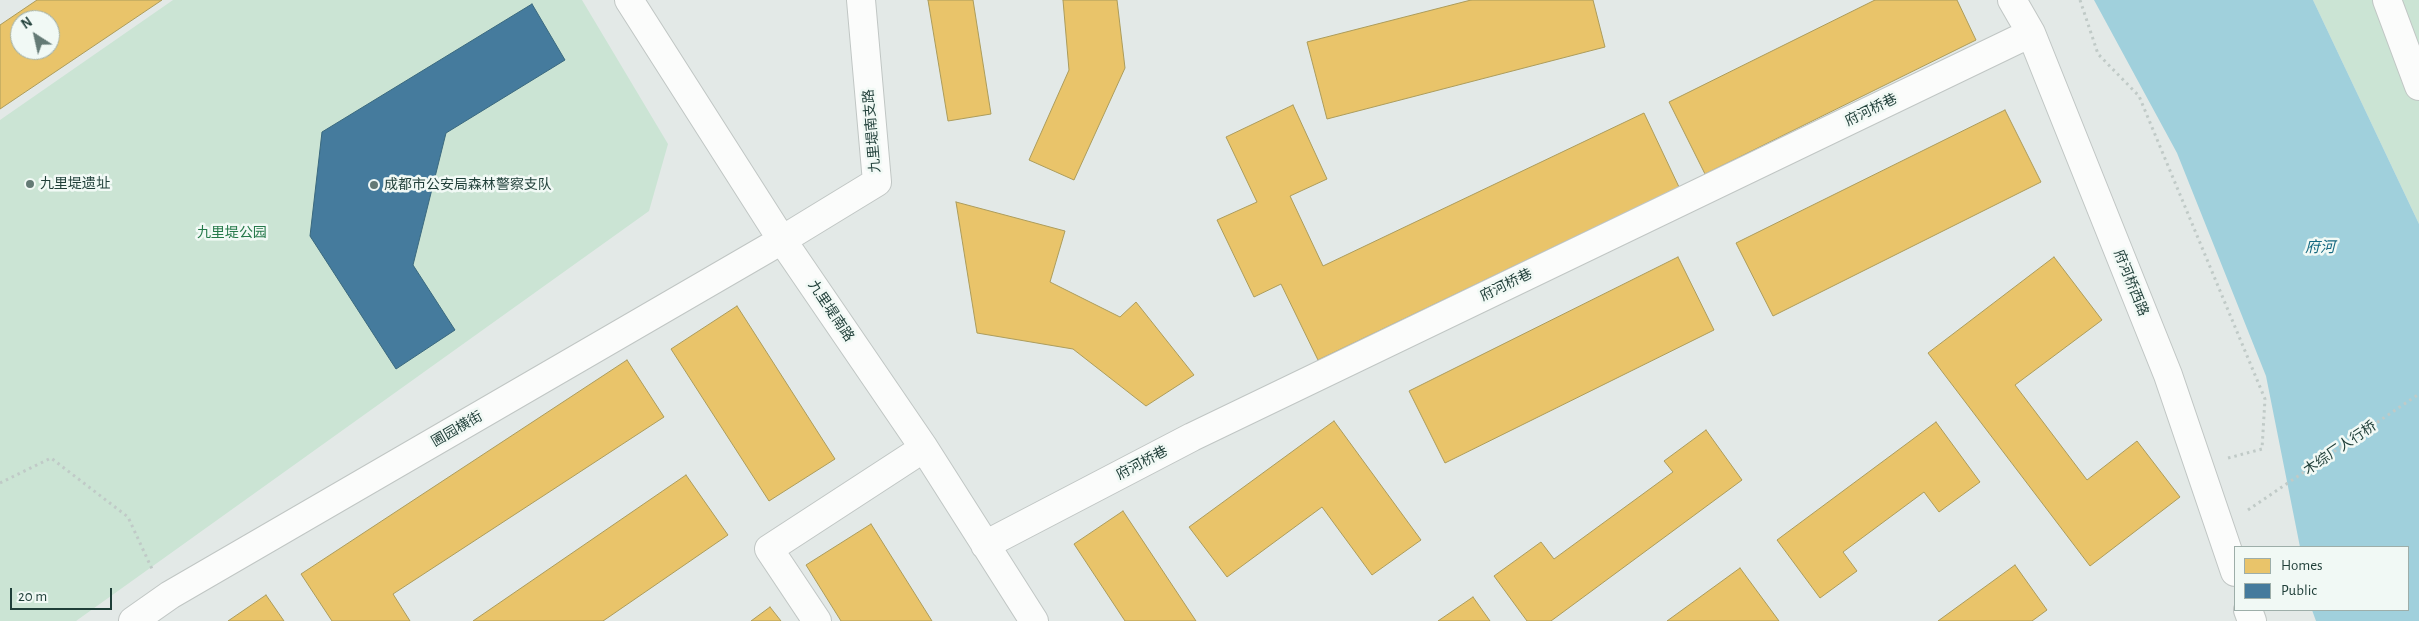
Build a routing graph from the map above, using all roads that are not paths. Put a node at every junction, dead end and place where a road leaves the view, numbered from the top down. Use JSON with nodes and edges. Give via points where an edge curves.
{"nodes":[{"id":1,"x":629,"y":0,"type":"edge"},
{"id":2,"x":862,"y":0,"type":"edge"},
{"id":3,"x":2012,"y":0,"type":"edge"},
{"id":4,"x":2387,"y":0,"type":"edge"},
{"id":5,"x":2030,"y":33,"type":"junction"},
{"id":6,"x":2419,"y":86,"type":"edge"},
{"id":7,"x":782,"y":240,"type":"junction"},
{"id":8,"x":924,"y":448,"type":"junction"},
{"id":9,"x":986,"y":545,"type":"junction"},
{"id":10,"x":2234,"y":569,"type":"edge"},
{"id":11,"x":133,"y":621,"type":"edge"},
{"id":12,"x":817,"y":621,"type":"edge"},
{"id":13,"x":1034,"y":621,"type":"edge"}],
"edges":[{"from":1,"to":7,"type":"street","name":"九里堤南路"},
{"from":2,"to":7,"type":"street","name":"九里堤南支路","via":[[877,182]]},
{"from":3,"to":5,"type":"street","name":"府河桥西路"},
{"from":4,"to":6,"type":"street"},
{"from":5,"to":9,"type":"street","name":"府河桥巷","via":[[1192,437]]},
{"from":5,"to":10,"type":"street","name":"府河桥西路","via":[[2168,375]]},
{"from":7,"to":8,"type":"street","name":"九里堤南路"},
{"from":7,"to":11,"type":"street","name":"圃园横街","via":[[170,595]]},
{"from":8,"to":9,"type":"street","name":"九里堤南路"},
{"from":8,"to":12,"type":"street","via":[[769,549]]},
{"from":9,"to":13,"type":"street","name":"九里堤南路"}]}
